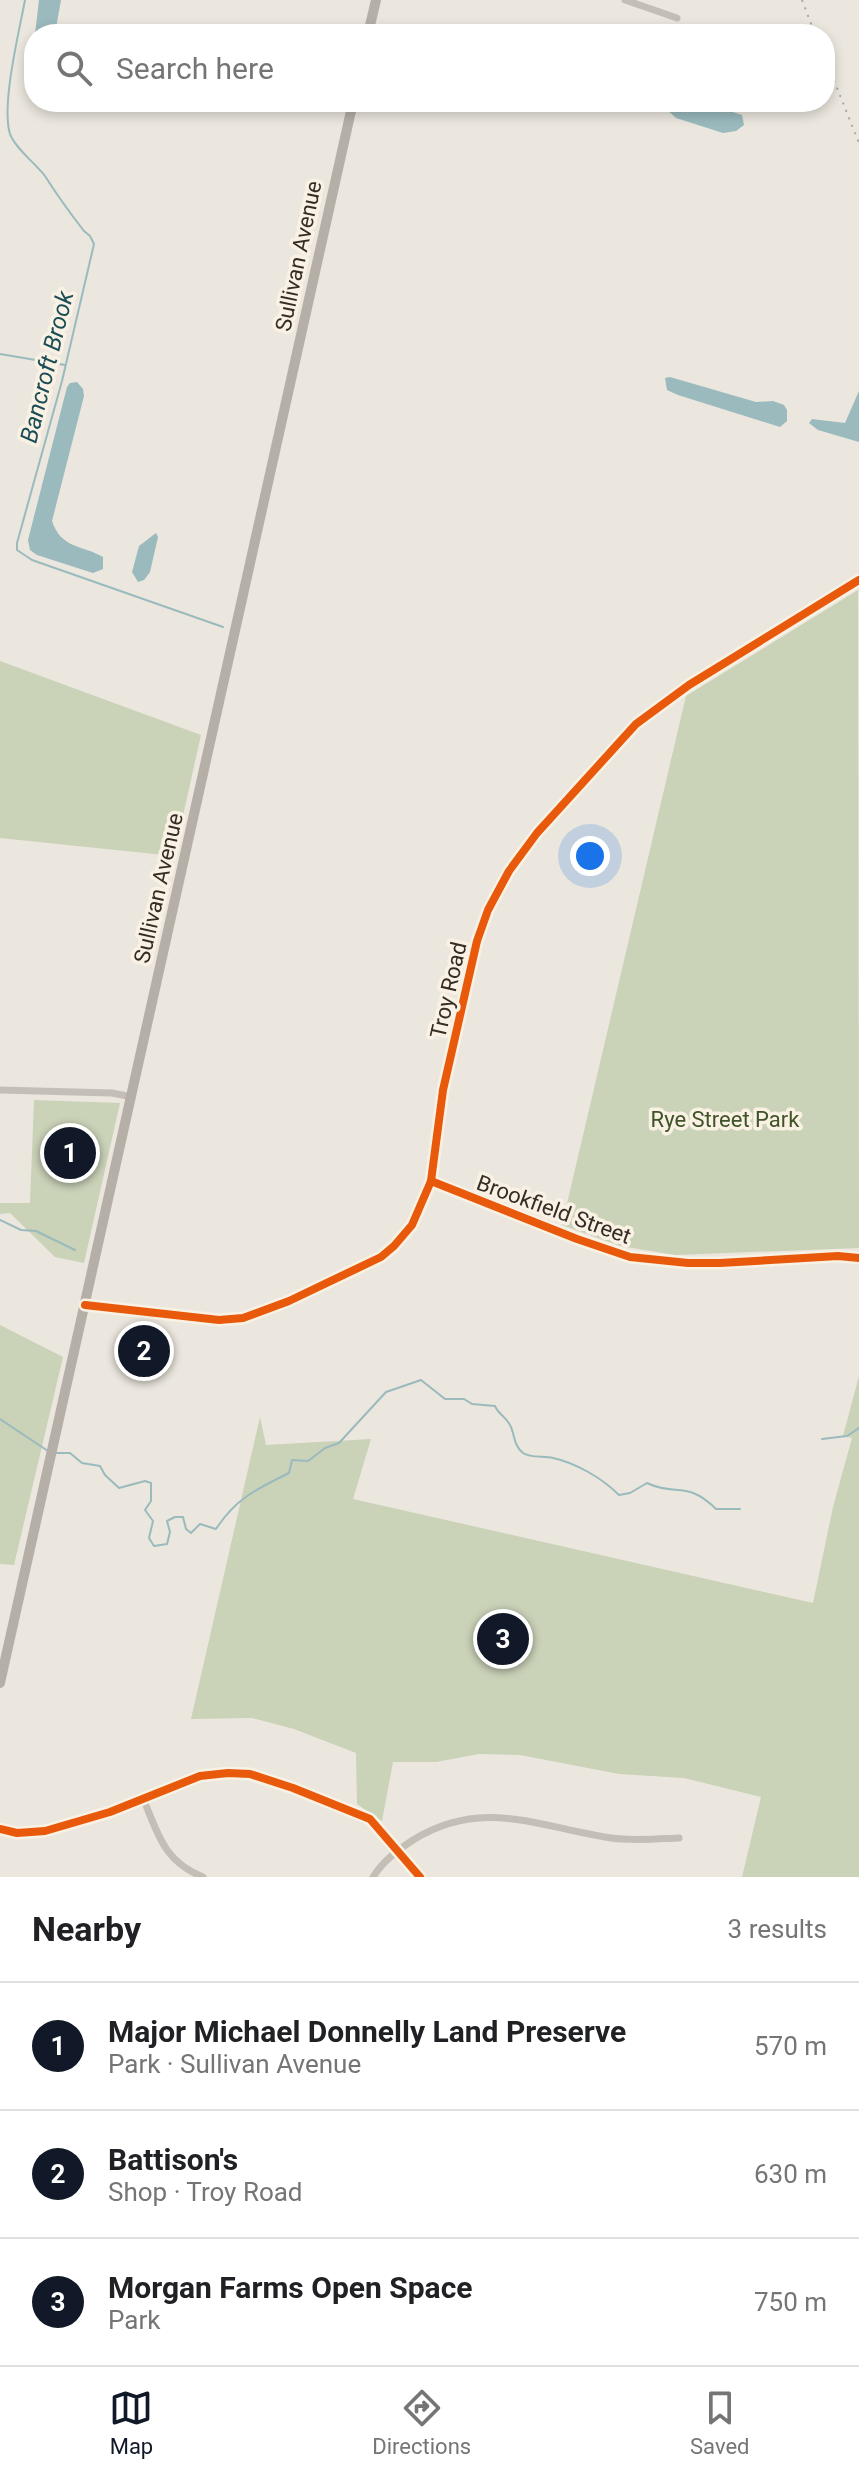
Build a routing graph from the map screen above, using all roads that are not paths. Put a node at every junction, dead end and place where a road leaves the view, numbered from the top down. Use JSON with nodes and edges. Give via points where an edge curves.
{"nodes":[{"id":1,"x":376,"y":0,"type":"edge"},
{"id":2,"x":625,"y":0,"type":"edge"},
{"id":3,"x":677,"y":18,"type":"dead end"},
{"id":4,"x":370,"y":24,"type":"edge"},
{"id":5,"x":351,"y":112,"type":"edge"},
{"id":6,"x":859,"y":580,"type":"edge"},
{"id":7,"x":0,"y":1090,"type":"edge"},
{"id":8,"x":132,"y":1097,"type":"junction"},
{"id":9,"x":431,"y":1181,"type":"junction"},
{"id":10,"x":859,"y":1258,"type":"edge"},
{"id":11,"x":85,"y":1305,"type":"junction"},
{"id":12,"x":0,"y":1683,"type":"edge"},
{"id":13,"x":143,"y":1798,"type":"junction"},
{"id":14,"x":0,"y":1829,"type":"edge"},
{"id":15,"x":679,"y":1838,"type":"dead end"},
{"id":16,"x":397,"y":1850,"type":"junction"},
{"id":17,"x":203,"y":1877,"type":"edge"},
{"id":18,"x":373,"y":1877,"type":"edge"},
{"id":19,"x":420,"y":1877,"type":"edge"}],
"edges":[{"from":1,"to":4,"type":"main road"},
{"from":2,"to":3,"type":"street"},
{"from":5,"to":8,"type":"main road","name":"Sullivan Avenue"},
{"from":6,"to":9,"type":"main road","name":"Troy Road","via":[[689,685],[636,724],[509,871],[477,941],[443,1090]]},
{"from":7,"to":8,"type":"street"},
{"from":8,"to":11,"type":"main road","name":"Sullivan Avenue"},
{"from":9,"to":10,"type":"street","name":"Brookfield Street","via":[[630,1257],[688,1263]]},
{"from":9,"to":11,"type":"main road","name":"Troy Road","via":[[412,1225],[381,1257],[267,1311],[219,1320]]},
{"from":11,"to":12,"type":"main road","name":"Sullivan Avenue"},
{"from":13,"to":14,"type":"street","via":[[45,1831]]},
{"from":13,"to":16,"type":"street","via":[[200,1776],[250,1774],[361,1814]]},
{"from":13,"to":17,"type":"street","via":[[167,1851],[183,1869]]},
{"from":15,"to":16,"type":"street","via":[[613,1839],[485,1816],[442,1825]]},
{"from":16,"to":18,"type":"street"},
{"from":16,"to":19,"type":"street"}]}
